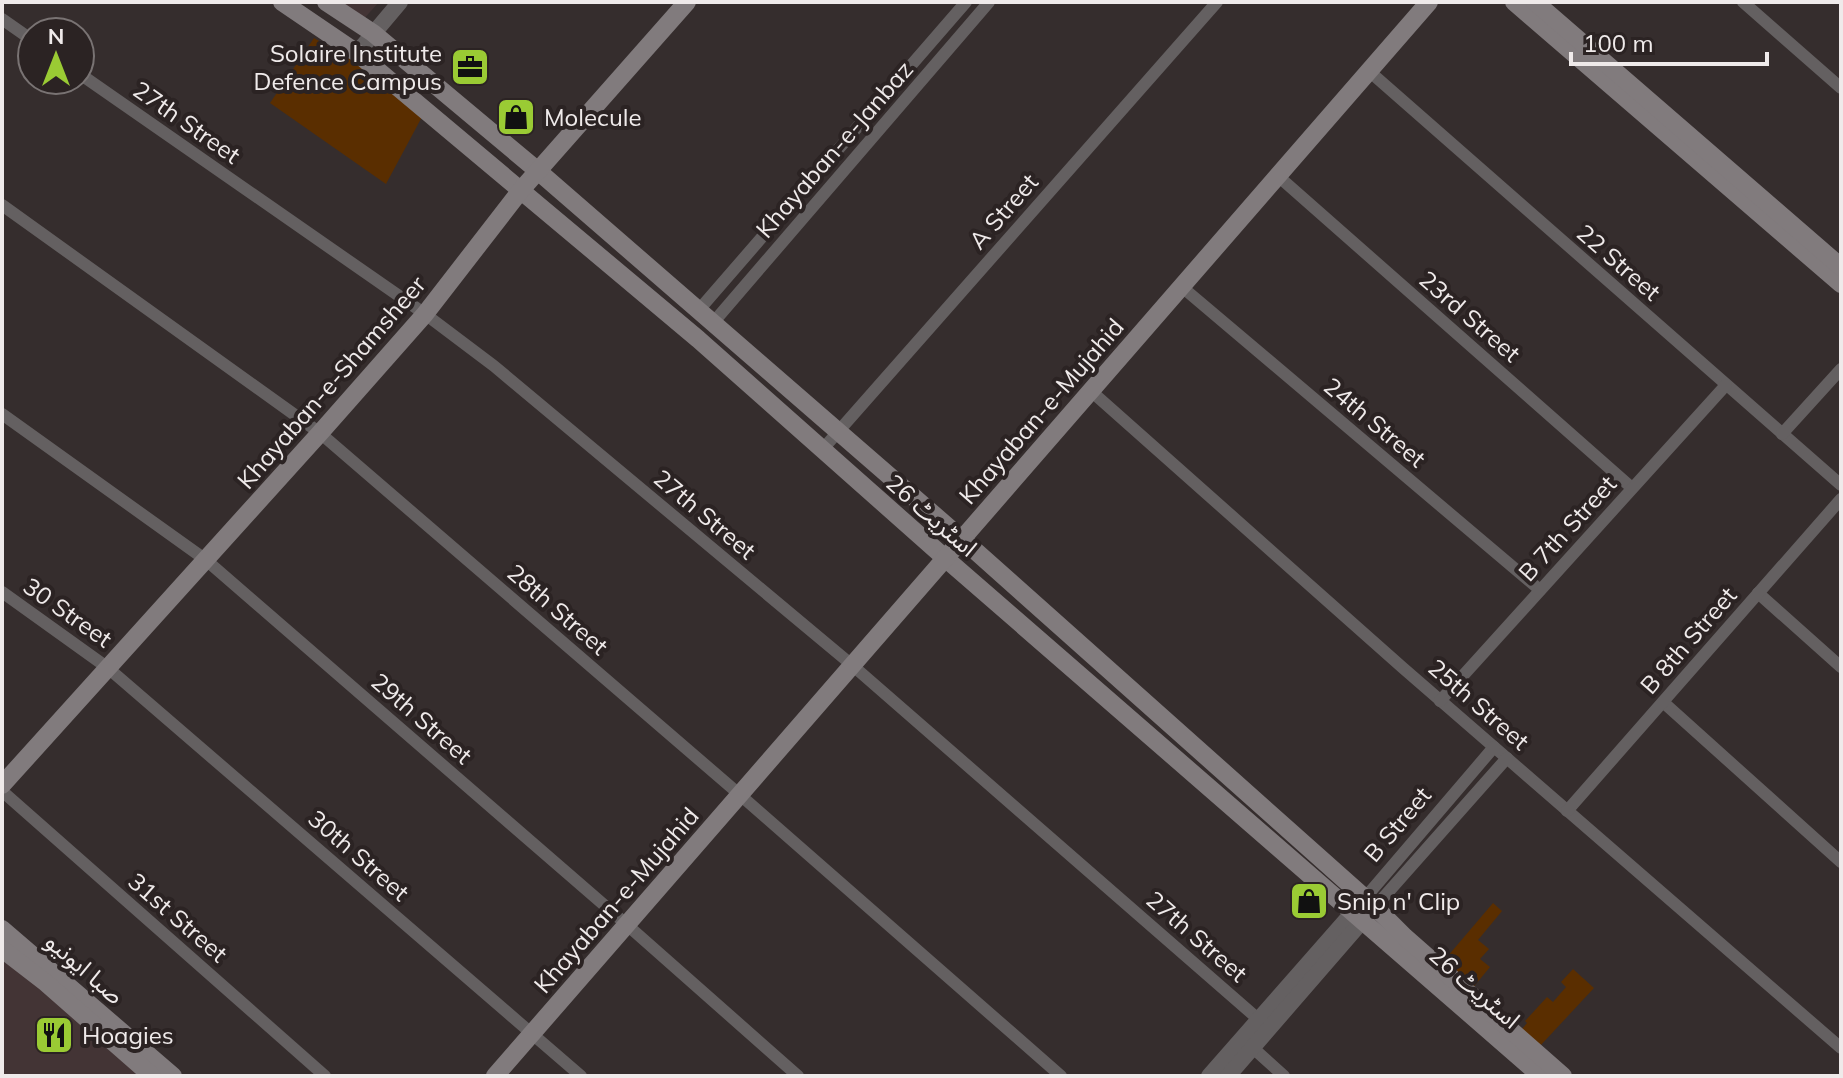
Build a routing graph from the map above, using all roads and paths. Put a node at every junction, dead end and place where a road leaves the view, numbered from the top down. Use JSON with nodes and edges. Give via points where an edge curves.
{"nodes":[{"id":1,"x":282,"y":2,"type":"edge"},
{"id":2,"x":326,"y":2,"type":"edge"},
{"id":3,"x":400,"y":2,"type":"edge"},
{"id":4,"x":687,"y":2,"type":"edge"},
{"id":5,"x":966,"y":2,"type":"edge"},
{"id":6,"x":989,"y":2,"type":"edge"},
{"id":7,"x":1217,"y":2,"type":"edge"},
{"id":8,"x":1429,"y":2,"type":"edge"},
{"id":9,"x":1514,"y":2,"type":"edge"},
{"id":10,"x":1535,"y":2,"type":"edge"},
{"id":11,"x":1743,"y":2,"type":"edge"},
{"id":12,"x":373,"y":33,"type":"junction"},
{"id":13,"x":357,"y":53,"type":"junction"},
{"id":14,"x":1369,"y":71,"type":"junction"},
{"id":15,"x":96,"y":85,"type":"edge"},
{"id":16,"x":1841,"y":88,"type":"edge"},
{"id":17,"x":538,"y":171,"type":"junction"},
{"id":18,"x":1278,"y":176,"type":"junction"},
{"id":19,"x":521,"y":190,"type":"junction"},
{"id":20,"x":2,"y":205,"type":"edge"},
{"id":21,"x":1841,"y":267,"type":"edge"},
{"id":22,"x":1841,"y":284,"type":"edge"},
{"id":23,"x":1182,"y":287,"type":"junction"},
{"id":24,"x":425,"y":314,"type":"junction"},
{"id":25,"x":705,"y":318,"type":"junction"},
{"id":26,"x":1841,"y":369,"type":"edge"},
{"id":27,"x":1726,"y":385,"type":"junction"},
{"id":28,"x":1091,"y":391,"type":"junction"},
{"id":29,"x":2,"y":414,"type":"edge"},
{"id":30,"x":320,"y":433,"type":"junction"},
{"id":31,"x":837,"y":433,"type":"junction"},
{"id":32,"x":1782,"y":434,"type":"junction"},
{"id":33,"x":822,"y":450,"type":"junction"},
{"id":34,"x":1841,"y":485,"type":"edge"},
{"id":35,"x":1632,"y":488,"type":"junction"},
{"id":36,"x":1841,"y":499,"type":"edge"},
{"id":37,"x":962,"y":539,"type":"junction"},
{"id":38,"x":945,"y":558,"type":"junction"},
{"id":39,"x":206,"y":560,"type":"junction"},
{"id":40,"x":1540,"y":590,"type":"junction"},
{"id":41,"x":2,"y":592,"type":"edge"},
{"id":42,"x":1758,"y":593,"type":"junction"},
{"id":43,"x":852,"y":665,"type":"junction"},
{"id":44,"x":1841,"y":667,"type":"edge"},
{"id":45,"x":108,"y":668,"type":"junction"},
{"id":46,"x":1440,"y":701,"type":"junction"},
{"id":47,"x":1663,"y":702,"type":"junction"},
{"id":48,"x":1494,"y":747,"type":"junction"},
{"id":49,"x":1507,"y":758,"type":"junction"},
{"id":50,"x":2,"y":785,"type":"edge"},
{"id":51,"x":2,"y":791,"type":"edge"},
{"id":52,"x":739,"y":794,"type":"junction"},
{"id":53,"x":1567,"y":811,"type":"junction"},
{"id":54,"x":1841,"y":862,"type":"edge"},
{"id":55,"x":1364,"y":910,"type":"junction"},
{"id":56,"x":626,"y":924,"type":"junction"},
{"id":57,"x":2,"y":929,"type":"edge"},
{"id":58,"x":2,"y":949,"type":"edge"},
{"id":59,"x":1264,"y":1024,"type":"junction"},
{"id":60,"x":532,"y":1032,"type":"junction"},
{"id":61,"x":1253,"y":1048,"type":"junction"},
{"id":62,"x":1841,"y":1048,"type":"edge"},
{"id":63,"x":152,"y":1076,"type":"edge"},
{"id":64,"x":173,"y":1076,"type":"edge"},
{"id":65,"x":325,"y":1076,"type":"edge"},
{"id":66,"x":495,"y":1076,"type":"edge"},
{"id":67,"x":581,"y":1076,"type":"edge"},
{"id":68,"x":798,"y":1076,"type":"edge"},
{"id":69,"x":1061,"y":1076,"type":"edge"},
{"id":70,"x":1209,"y":1076,"type":"edge"},
{"id":71,"x":1228,"y":1076,"type":"edge"},
{"id":72,"x":1284,"y":1076,"type":"edge"},
{"id":73,"x":1541,"y":1076,"type":"edge"},
{"id":74,"x":1563,"y":1076,"type":"edge"}],
"edges":[{"from":1,"to":13,"type":"main road","name":"اسٹریٹ 26"},
{"from":2,"to":12,"type":"main road","name":"اسٹریٹ 26"},
{"from":3,"to":12,"type":"street"},
{"from":4,"to":17,"type":"main road","name":"Khayaban-e-Shamsheer"},
{"from":5,"to":25,"type":"street","name":"Khayaban-e-Janbaz"},
{"from":6,"to":25,"type":"street","name":"Khayaban-e-Janbaz"},
{"from":7,"to":31,"type":"street","name":"A Street"},
{"from":8,"to":14,"type":"main road","name":"Khayaban-e-Mujahid"},
{"from":9,"to":22,"type":"main road"},
{"from":10,"to":21,"type":"main road"},
{"from":11,"to":16,"type":"street"},
{"from":12,"to":13,"type":"street"},
{"from":12,"to":17,"type":"main road","name":"اسٹریٹ 26"},
{"from":13,"to":19,"type":"main road","name":"اسٹریٹ 26"},
{"from":14,"to":18,"type":"main road","name":"Khayaban-e-Mujahid"},
{"from":14,"to":27,"type":"street","name":"22 Street"},
{"from":15,"to":24,"type":"street","name":"27th Street"},
{"from":17,"to":19,"type":"main road","name":"Khayaban-e-Shamsheer"},
{"from":17,"to":25,"type":"main road","name":"اسٹریٹ 26"},
{"from":18,"to":23,"type":"main road","name":"Khayaban-e-Mujahid"},
{"from":18,"to":35,"type":"street","name":"23rd Street"},
{"from":19,"to":24,"type":"main road","name":"Khayaban-e-Shamsheer"},
{"from":19,"to":33,"type":"main road","name":"اسٹریٹ 26"},
{"from":20,"to":30,"type":"street","name":"28th Street"},
{"from":23,"to":28,"type":"main road","name":"Khayaban-e-Mujahid"},
{"from":23,"to":40,"type":"street","name":"24th Street"},
{"from":24,"to":30,"type":"main road","name":"Khayaban-e-Shamsheer"},
{"from":24,"to":43,"type":"street","name":"27th Street"},
{"from":25,"to":31,"type":"main road","name":"اسٹریٹ 26"},
{"from":26,"to":32,"type":"street"},
{"from":27,"to":32,"type":"street","name":"22 Street"},
{"from":27,"to":35,"type":"street","name":"B 7th Street"},
{"from":28,"to":37,"type":"main road","name":"Khayaban-e-Mujahid"},
{"from":28,"to":46,"type":"street","name":"25th Street"},
{"from":29,"to":39,"type":"street","name":"29th Street"},
{"from":30,"to":39,"type":"main road","name":"Khayaban-e-Shamsheer"},
{"from":30,"to":52,"type":"street","name":"28th Street"},
{"from":31,"to":33,"type":"street","name":"A Street"},
{"from":31,"to":37,"type":"main road","name":"اسٹریٹ 26"},
{"from":32,"to":34,"type":"street","name":"22 Street"},
{"from":33,"to":38,"type":"main road","name":"اسٹریٹ 26"},
{"from":35,"to":40,"type":"street","name":"B 7th Street"},
{"from":36,"to":42,"type":"street","name":"B 8th Street"},
{"from":37,"to":38,"type":"main road","name":"Khayaban-e-Mujahid"},
{"from":37,"to":55,"type":"main road","name":"اسٹریٹ 26"},
{"from":38,"to":43,"type":"main road","name":"Khayaban-e-Mujahid"},
{"from":38,"to":55,"type":"main road","name":"اسٹریٹ 26"},
{"from":39,"to":45,"type":"main road","name":"Khayaban-e-Shamsheer"},
{"from":39,"to":56,"type":"street","name":"29th Street"},
{"from":40,"to":46,"type":"street","name":"B 7th Street"},
{"from":41,"to":45,"type":"street","name":"30 Street"},
{"from":42,"to":44,"type":"street"},
{"from":42,"to":47,"type":"street","name":"B 8th Street"},
{"from":43,"to":52,"type":"main road","name":"Khayaban-e-Mujahid"},
{"from":43,"to":59,"type":"street","name":"27th Street"},
{"from":45,"to":50,"type":"main road","name":"Khayaban-e-Shamsheer"},
{"from":45,"to":60,"type":"street","name":"30th Street"},
{"from":46,"to":48,"type":"street","name":"25th Street"},
{"from":47,"to":53,"type":"street","name":"B 8th Street"},
{"from":47,"to":54,"type":"street"},
{"from":48,"to":49,"type":"street","name":"25th Street"},
{"from":48,"to":55,"type":"street","name":"B Street"},
{"from":49,"to":53,"type":"street","name":"25th Street"},
{"from":49,"to":55,"type":"street","name":"B Street"},
{"from":51,"to":65,"type":"street","name":"31st Street"},
{"from":52,"to":56,"type":"main road","name":"Khayaban-e-Mujahid"},
{"from":52,"to":69,"type":"street","name":"28th Street"},
{"from":53,"to":62,"type":"street","name":"25th Street"},
{"from":55,"to":59,"type":"street","name":"B Street"},
{"from":55,"to":73,"type":"main road","name":"اسٹریٹ 26"},
{"from":55,"to":74,"type":"main road","name":"اسٹریٹ 26","via":[[1405,937]]},
{"from":56,"to":60,"type":"main road","name":"Khayaban-e-Mujahid"},
{"from":56,"to":68,"type":"street","name":"29th Street"},
{"from":57,"to":64,"type":"main road","name":"صبا ایونیو"},
{"from":58,"to":63,"type":"main road","name":"صبا ایونیو"},
{"from":59,"to":61,"type":"street","name":"B Street"},
{"from":59,"to":70,"type":"street","name":"B Street"},
{"from":60,"to":66,"type":"main road","name":"Khayaban-e-Mujahid"},
{"from":60,"to":67,"type":"street","name":"30th Street"},
{"from":61,"to":71,"type":"street","name":"B Street"},
{"from":61,"to":72,"type":"street"}]}
